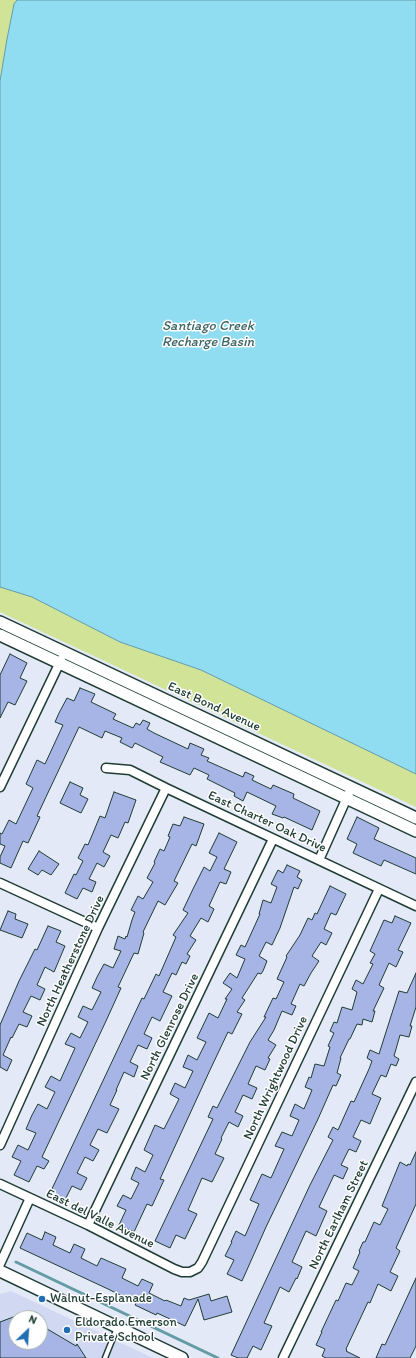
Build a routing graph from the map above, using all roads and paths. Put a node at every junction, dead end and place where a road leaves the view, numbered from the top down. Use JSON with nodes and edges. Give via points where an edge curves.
{"nodes":[{"id":1,"x":0,"y":622,"type":"edge"},
{"id":2,"x":0,"y":636,"type":"edge"},
{"id":3,"x":64,"y":653,"type":"junction"},
{"id":4,"x":59,"y":663,"type":"junction"},
{"id":5,"x":106,"y":768,"type":"dead end"},
{"id":6,"x":0,"y":787,"type":"edge"},
{"id":7,"x":166,"y":788,"type":"junction"},
{"id":8,"x":349,"y":793,"type":"junction"},
{"id":9,"x":416,"y":818,"type":"edge"},
{"id":10,"x":416,"y":831,"type":"edge"},
{"id":11,"x":273,"y":838,"type":"junction"},
{"id":12,"x":319,"y":860,"type":"junction"},
{"id":13,"x":0,"y":883,"type":"edge"},
{"id":14,"x":379,"y":889,"type":"junction"},
{"id":15,"x":416,"y":906,"type":"edge"},
{"id":16,"x":98,"y":928,"type":"junction"},
{"id":17,"x":416,"y":1084,"type":"edge"},
{"id":18,"x":0,"y":1145,"type":"edge"},
{"id":19,"x":0,"y":1184,"type":"edge"},
{"id":20,"x":30,"y":1198,"type":"junction"},
{"id":21,"x":88,"y":1225,"type":"junction"},
{"id":22,"x":0,"y":1264,"type":"edge"},
{"id":23,"x":0,"y":1272,"type":"edge"},
{"id":24,"x":190,"y":1272,"type":"joint"},
{"id":25,"x":118,"y":1327,"type":"junction"},
{"id":26,"x":105,"y":1358,"type":"edge"},
{"id":27,"x":182,"y":1358,"type":"edge"},
{"id":28,"x":283,"y":1358,"type":"edge"}],
"edges":[{"from":1,"to":3,"type":"street","name":"East Bond Avenue"},
{"from":2,"to":4,"type":"street","name":"East Bond Avenue"},
{"from":3,"to":4,"type":"street"},
{"from":3,"to":8,"type":"street","name":"East Bond Avenue"},
{"from":4,"to":6,"type":"street"},
{"from":4,"to":8,"type":"street","name":"East Bond Avenue"},
{"from":5,"to":7,"type":"street","name":"East Charter Oak Drive","via":[[130,770]]},
{"from":7,"to":11,"type":"street","name":"East Charter Oak Drive"},
{"from":7,"to":16,"type":"street","name":"North Heatherstone Drive"},
{"from":8,"to":9,"type":"street","name":"East Bond Avenue"},
{"from":8,"to":10,"type":"street","name":"East Bond Avenue"},
{"from":8,"to":12,"type":"street"},
{"from":11,"to":12,"type":"street","name":"East Charter Oak Drive"},
{"from":11,"to":21,"type":"street","name":"North Glenrose Drive"},
{"from":12,"to":14,"type":"street","name":"East Charter Oak Drive"},
{"from":13,"to":16,"type":"street"},
{"from":14,"to":15,"type":"street","name":"East Charter Oak Drive"},
{"from":14,"to":24,"type":"street","name":"North Wrightwood Drive","via":[[202,1262],[198,1268]]},
{"from":16,"to":18,"type":"street","name":"North Heatherstone Drive"},
{"from":17,"to":28,"type":"street","name":"North Earlham Street"},
{"from":19,"to":20,"type":"street","name":"East del Valle Avenue"},
{"from":20,"to":21,"type":"street","name":"East del Valle Avenue"},
{"from":20,"to":22,"type":"street"},
{"from":21,"to":24,"type":"street","name":"East del Valle Avenue","via":[[174,1269]]},
{"from":23,"to":25,"type":"street"},
{"from":25,"to":26,"type":"lane"},
{"from":25,"to":27,"type":"street"}]}
